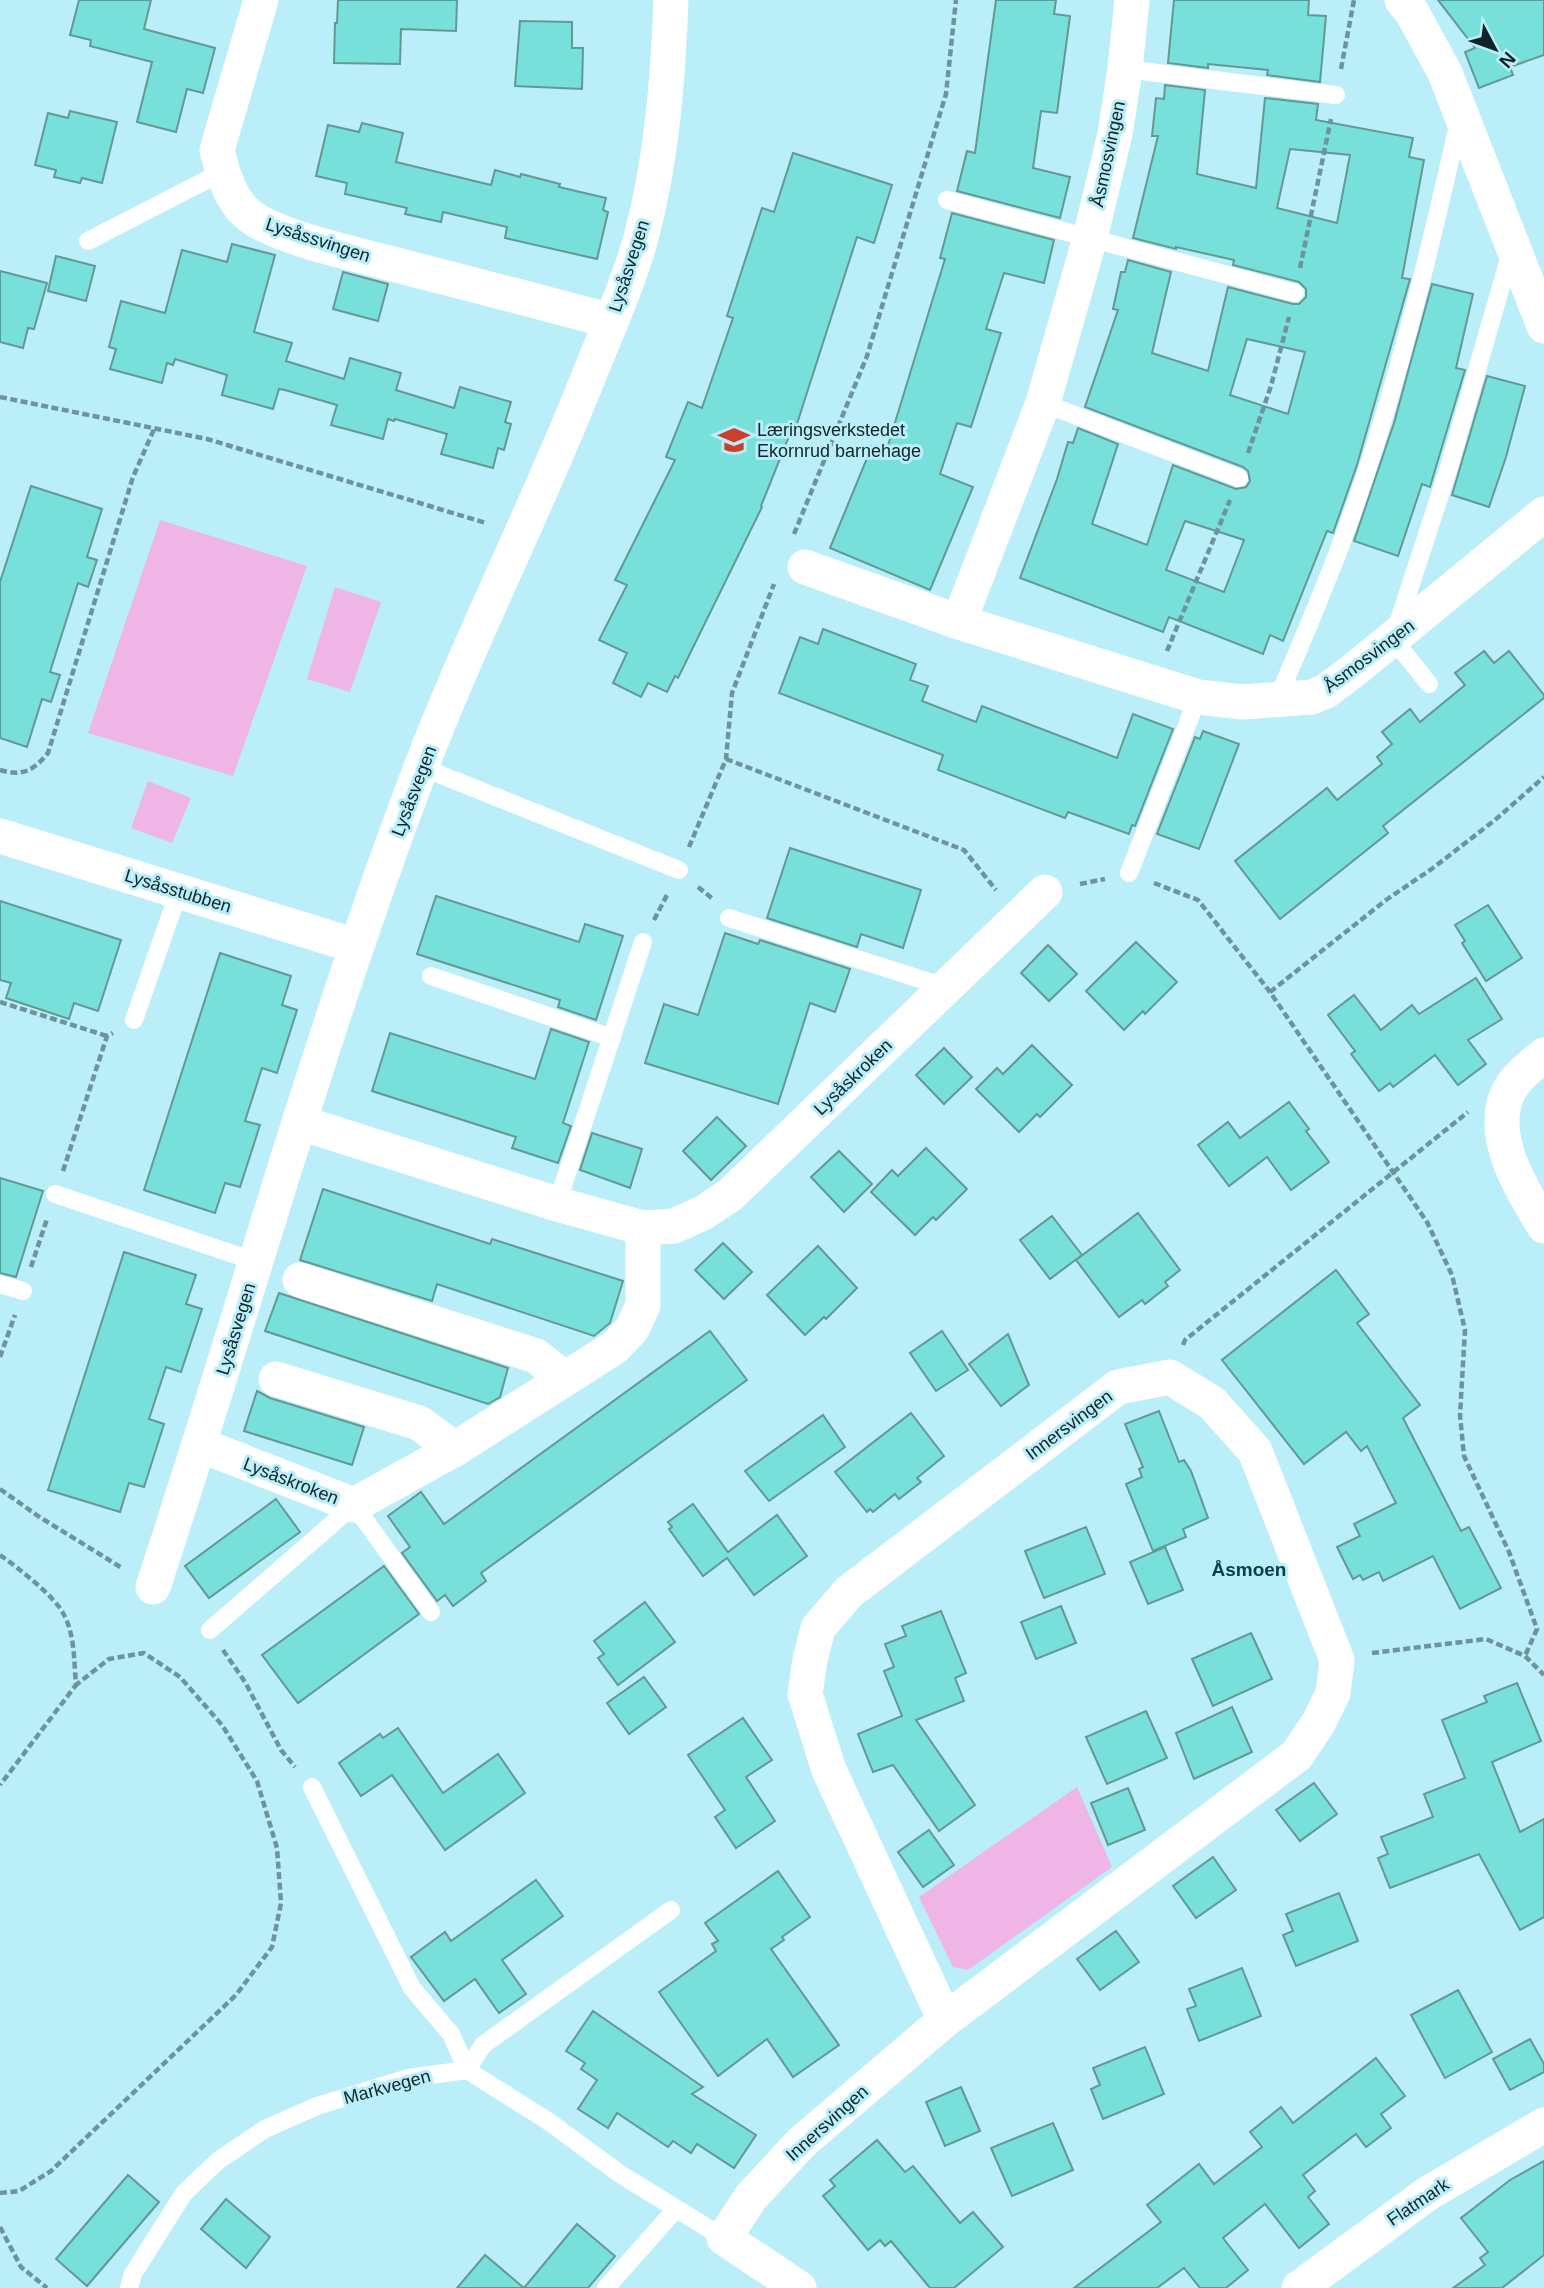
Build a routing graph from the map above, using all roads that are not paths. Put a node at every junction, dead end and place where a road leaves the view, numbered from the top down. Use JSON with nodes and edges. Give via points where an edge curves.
{"nodes":[{"id":1,"x":261,"y":0,"type":"edge"},
{"id":2,"x":671,"y":0,"type":"edge"},
{"id":3,"x":1132,"y":0,"type":"edge"},
{"id":4,"x":1402,"y":0,"type":"edge"},
{"id":5,"x":1125,"y":69,"type":"junction"},
{"id":6,"x":1336,"y":95,"type":"road end"},
{"id":7,"x":1461,"y":114,"type":"junction"},
{"id":8,"x":222,"y":172,"type":"junction"},
{"id":9,"x":947,"y":200,"type":"dead end"},
{"id":10,"x":1090,"y":238,"type":"junction"},
{"id":11,"x":88,"y":241,"type":"dead end"},
{"id":12,"x":1513,"y":246,"type":"junction"},
{"id":13,"x":1295,"y":293,"type":"road end"},
{"id":14,"x":611,"y":321,"type":"junction"},
{"id":15,"x":1544,"y":326,"type":"edge"},
{"id":16,"x":1043,"y":403,"type":"junction"},
{"id":17,"x":1239,"y":478,"type":"road end"},
{"id":18,"x":1544,"y":514,"type":"edge"},
{"id":19,"x":797,"y":556,"type":"road end"},
{"id":20,"x":959,"y":622,"type":"junction"},
{"id":21,"x":1393,"y":639,"type":"junction"},
{"id":22,"x":1429,"y":684,"type":"dead end"},
{"id":23,"x":1198,"y":697,"type":"junction"},
{"id":24,"x":1277,"y":700,"type":"junction"},
{"id":25,"x":421,"y":768,"type":"junction"},
{"id":26,"x":0,"y":836,"type":"edge"},
{"id":27,"x":679,"y":870,"type":"road end"},
{"id":28,"x":1129,"y":873,"type":"road end"},
{"id":29,"x":179,"y":891,"type":"junction"},
{"id":30,"x":1045,"y":892,"type":"road end"},
{"id":31,"x":729,"y":918,"type":"road end"},
{"id":32,"x":643,"y":942,"type":"road end"},
{"id":33,"x":356,"y":946,"type":"junction"},
{"id":34,"x":431,"y":976,"type":"dead end"},
{"id":35,"x":945,"y":987,"type":"junction"},
{"id":36,"x":134,"y":1020,"type":"dead end"},
{"id":37,"x":612,"y":1038,"type":"junction"},
{"id":38,"x":1544,"y":1055,"type":"edge"},
{"id":39,"x":301,"y":1123,"type":"junction"},
{"id":40,"x":55,"y":1194,"type":"dead end"},
{"id":41,"x":557,"y":1204,"type":"junction"},
{"id":42,"x":1544,"y":1226,"type":"edge"},
{"id":43,"x":643,"y":1228,"type":"junction"},
{"id":44,"x":257,"y":1262,"type":"junction"},
{"id":45,"x":300,"y":1280,"type":"dead end"},
{"id":46,"x":0,"y":1284,"type":"edge"},
{"id":47,"x":23,"y":1291,"type":"dead end"},
{"id":48,"x":564,"y":1378,"type":"junction"},
{"id":49,"x":276,"y":1379,"type":"dead end"},
{"id":50,"x":200,"y":1445,"type":"junction"},
{"id":51,"x":455,"y":1450,"type":"junction"},
{"id":52,"x":354,"y":1505,"type":"junction"},
{"id":53,"x":153,"y":1587,"type":"road end"},
{"id":54,"x":431,"y":1612,"type":"dead end"},
{"id":55,"x":210,"y":1630,"type":"road end"},
{"id":56,"x":312,"y":1787,"type":"road end"},
{"id":57,"x":671,"y":1910,"type":"dead end"},
{"id":58,"x":945,"y":2020,"type":"junction"},
{"id":59,"x":467,"y":2070,"type":"junction"},
{"id":60,"x":1544,"y":2125,"type":"edge"},
{"id":61,"x":676,"y":2209,"type":"junction"},
{"id":62,"x":724,"y":2238,"type":"junction"},
{"id":63,"x":129,"y":2288,"type":"edge"},
{"id":64,"x":606,"y":2288,"type":"edge"},
{"id":65,"x":799,"y":2288,"type":"edge"},
{"id":66,"x":1298,"y":2288,"type":"edge"}],
"edges":[{"from":1,"to":8,"type":"street","name":"Lysåssvingen","via":[[218,150]]},
{"from":2,"to":14,"type":"street","name":"Lysåsvegen","via":[[660,138],[642,234]]},
{"from":3,"to":5,"type":"street","name":"Åsmosvingen"},
{"from":4,"to":7,"type":"street","via":[[1445,73]]},
{"from":5,"to":6,"type":"lane"},
{"from":5,"to":10,"type":"street","name":"Åsmosvingen"},
{"from":7,"to":12,"type":"street"},
{"from":7,"to":24,"type":"lane","via":[[1383,416],[1331,570]]},
{"from":8,"to":11,"type":"lane"},
{"from":8,"to":14,"type":"street","name":"Lysåssvingen","via":[[232,196],[253,218],[279,230]]},
{"from":9,"to":10,"type":"lane"},
{"from":10,"to":13,"type":"lane"},
{"from":10,"to":16,"type":"street","name":"Åsmosvingen"},
{"from":12,"to":15,"type":"street"},
{"from":12,"to":21,"type":"lane"},
{"from":14,"to":25,"type":"street","name":"Lysåsvegen"},
{"from":16,"to":17,"type":"lane"},
{"from":16,"to":20,"type":"street","name":"Åsmosvingen"},
{"from":18,"to":21,"type":"street","name":"Åsmosvingen"},
{"from":19,"to":20,"type":"street","name":"Åsmosvingen"},
{"from":20,"to":23,"type":"street","name":"Åsmosvingen"},
{"from":21,"to":22,"type":"lane"},
{"from":21,"to":24,"type":"street","name":"Åsmosvingen","via":[[1326,691]]},
{"from":23,"to":24,"type":"street","name":"Åsmosvingen"},
{"from":23,"to":28,"type":"lane"},
{"from":25,"to":27,"type":"lane"},
{"from":25,"to":33,"type":"street","name":"Lysåsvegen"},
{"from":26,"to":29,"type":"street","name":"Lysåsstubben"},
{"from":29,"to":33,"type":"street","name":"Lysåsstubben"},
{"from":29,"to":36,"type":"lane"},
{"from":30,"to":35,"type":"street","name":"Lysåskroken"},
{"from":31,"to":35,"type":"lane"},
{"from":32,"to":37,"type":"lane"},
{"from":33,"to":39,"type":"street","name":"Lysåsvegen"},
{"from":34,"to":37,"type":"lane"},
{"from":35,"to":43,"type":"street","name":"Lysåskroken","via":[[730,1195],[674,1226]]},
{"from":37,"to":41,"type":"lane"},
{"from":38,"to":42,"type":"street","via":[[1507,1095],[1502,1125],[1521,1187]]},
{"from":39,"to":41,"type":"street","name":"Lysåskroken"},
{"from":39,"to":44,"type":"street","name":"Lysåsvegen"},
{"from":40,"to":44,"type":"lane"},
{"from":41,"to":43,"type":"street","name":"Lysåskroken"},
{"from":43,"to":48,"type":"street","name":"Lysåskroken","via":[[643,1305],[632,1329],[615,1347]]},
{"from":44,"to":50,"type":"street","name":"Lysåsvegen"},
{"from":45,"to":48,"type":"street","via":[[536,1356]]},
{"from":46,"to":47,"type":"lane"},
{"from":48,"to":51,"type":"street","name":"Lysåskroken"},
{"from":49,"to":51,"type":"street","via":[[419,1423]]},
{"from":50,"to":52,"type":"street","name":"Lysåskroken"},
{"from":50,"to":53,"type":"street","name":"Lysåsvegen"},
{"from":51,"to":52,"type":"street","name":"Lysåskroken"},
{"from":52,"to":54,"type":"lane"},
{"from":52,"to":55,"type":"lane"},
{"from":56,"to":59,"type":"lane","via":[[412,1988],[451,2034]]},
{"from":57,"to":59,"type":"lane","via":[[483,2045]]},
{"from":58,"to":58,"type":"street","name":"Innersvingen","via":[[1297,1755],[1334,1693],[1337,1660],[1255,1451],[1212,1403],[1170,1377],[1118,1387],[849,1592],[818,1628],[805,1694],[829,1770]]},
{"from":58,"to":62,"type":"street","name":"Innersvingen","via":[[801,2143],[751,2197]]},
{"from":59,"to":61,"type":"lane"},
{"from":59,"to":63,"type":"lane","name":"Markvegen","via":[[408,2078],[317,2106],[265,2129],[219,2160],[184,2193],[133,2274]]},
{"from":60,"to":66,"type":"street","name":"Flatmark","via":[[1427,2194]]},
{"from":61,"to":62,"type":"lane"},
{"from":61,"to":64,"type":"lane"},
{"from":62,"to":65,"type":"street"}]}
